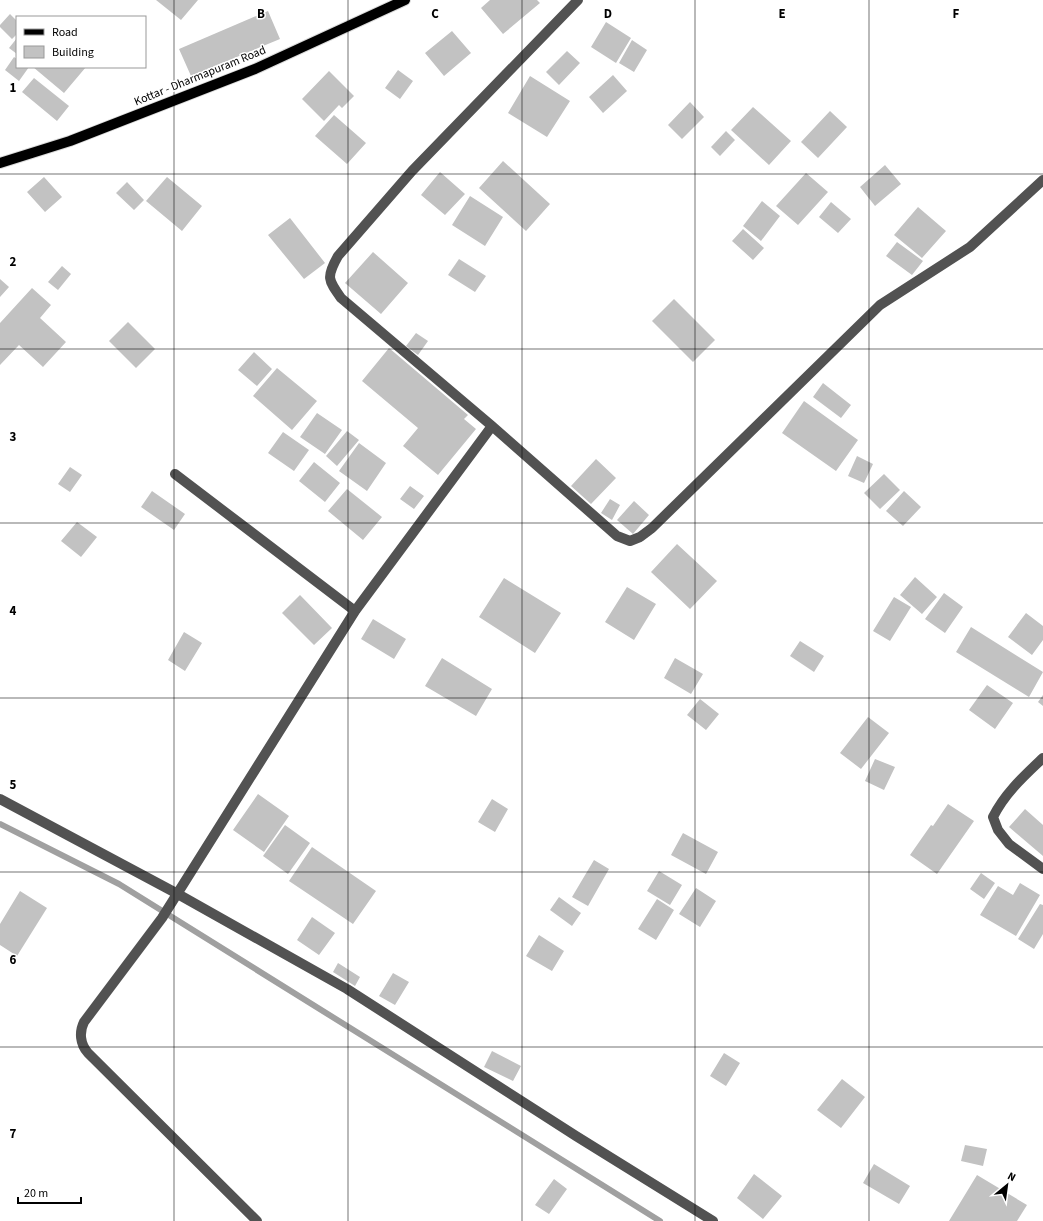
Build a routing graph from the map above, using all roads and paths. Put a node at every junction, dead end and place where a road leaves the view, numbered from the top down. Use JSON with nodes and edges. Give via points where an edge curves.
{"nodes":[{"id":1,"x":405,"y":0,"type":"edge"},
{"id":2,"x":578,"y":0,"type":"edge"},
{"id":3,"x":0,"y":163,"type":"edge"},
{"id":4,"x":1043,"y":180,"type":"edge"},
{"id":5,"x":492,"y":426,"type":"junction"},
{"id":6,"x":175,"y":474,"type":"dead end"},
{"id":7,"x":355,"y":611,"type":"junction"},
{"id":8,"x":1043,"y":758,"type":"edge"},
{"id":9,"x":0,"y":800,"type":"edge"},
{"id":10,"x":1043,"y":869,"type":"edge"},
{"id":11,"x":176,"y":893,"type":"junction"},
{"id":12,"x":257,"y":1221,"type":"edge"},
{"id":13,"x":713,"y":1221,"type":"edge"}],
"edges":[{"from":1,"to":3,"type":"main road","name":"Kottar - Dharmapuram Road","via":[[255,69],[70,141]]},
{"from":2,"to":5,"type":"street","via":[[412,171],[338,256],[330,270],[330,283],[341,298]]},
{"from":4,"to":5,"type":"street","via":[[970,247],[880,305],[640,537],[630,541],[617,536]]},
{"from":5,"to":7,"type":"street"},
{"from":6,"to":7,"type":"street"},
{"from":7,"to":11,"type":"street"},
{"from":8,"to":10,"type":"street","via":[[1013,787],[993,817],[998,830],[1009,844]]},
{"from":9,"to":11,"type":"street"},
{"from":11,"to":12,"type":"street","via":[[162,918],[84,1022],[81,1028],[82,1044],[88,1053]]},
{"from":11,"to":13,"type":"street","via":[[347,989]]}]}
